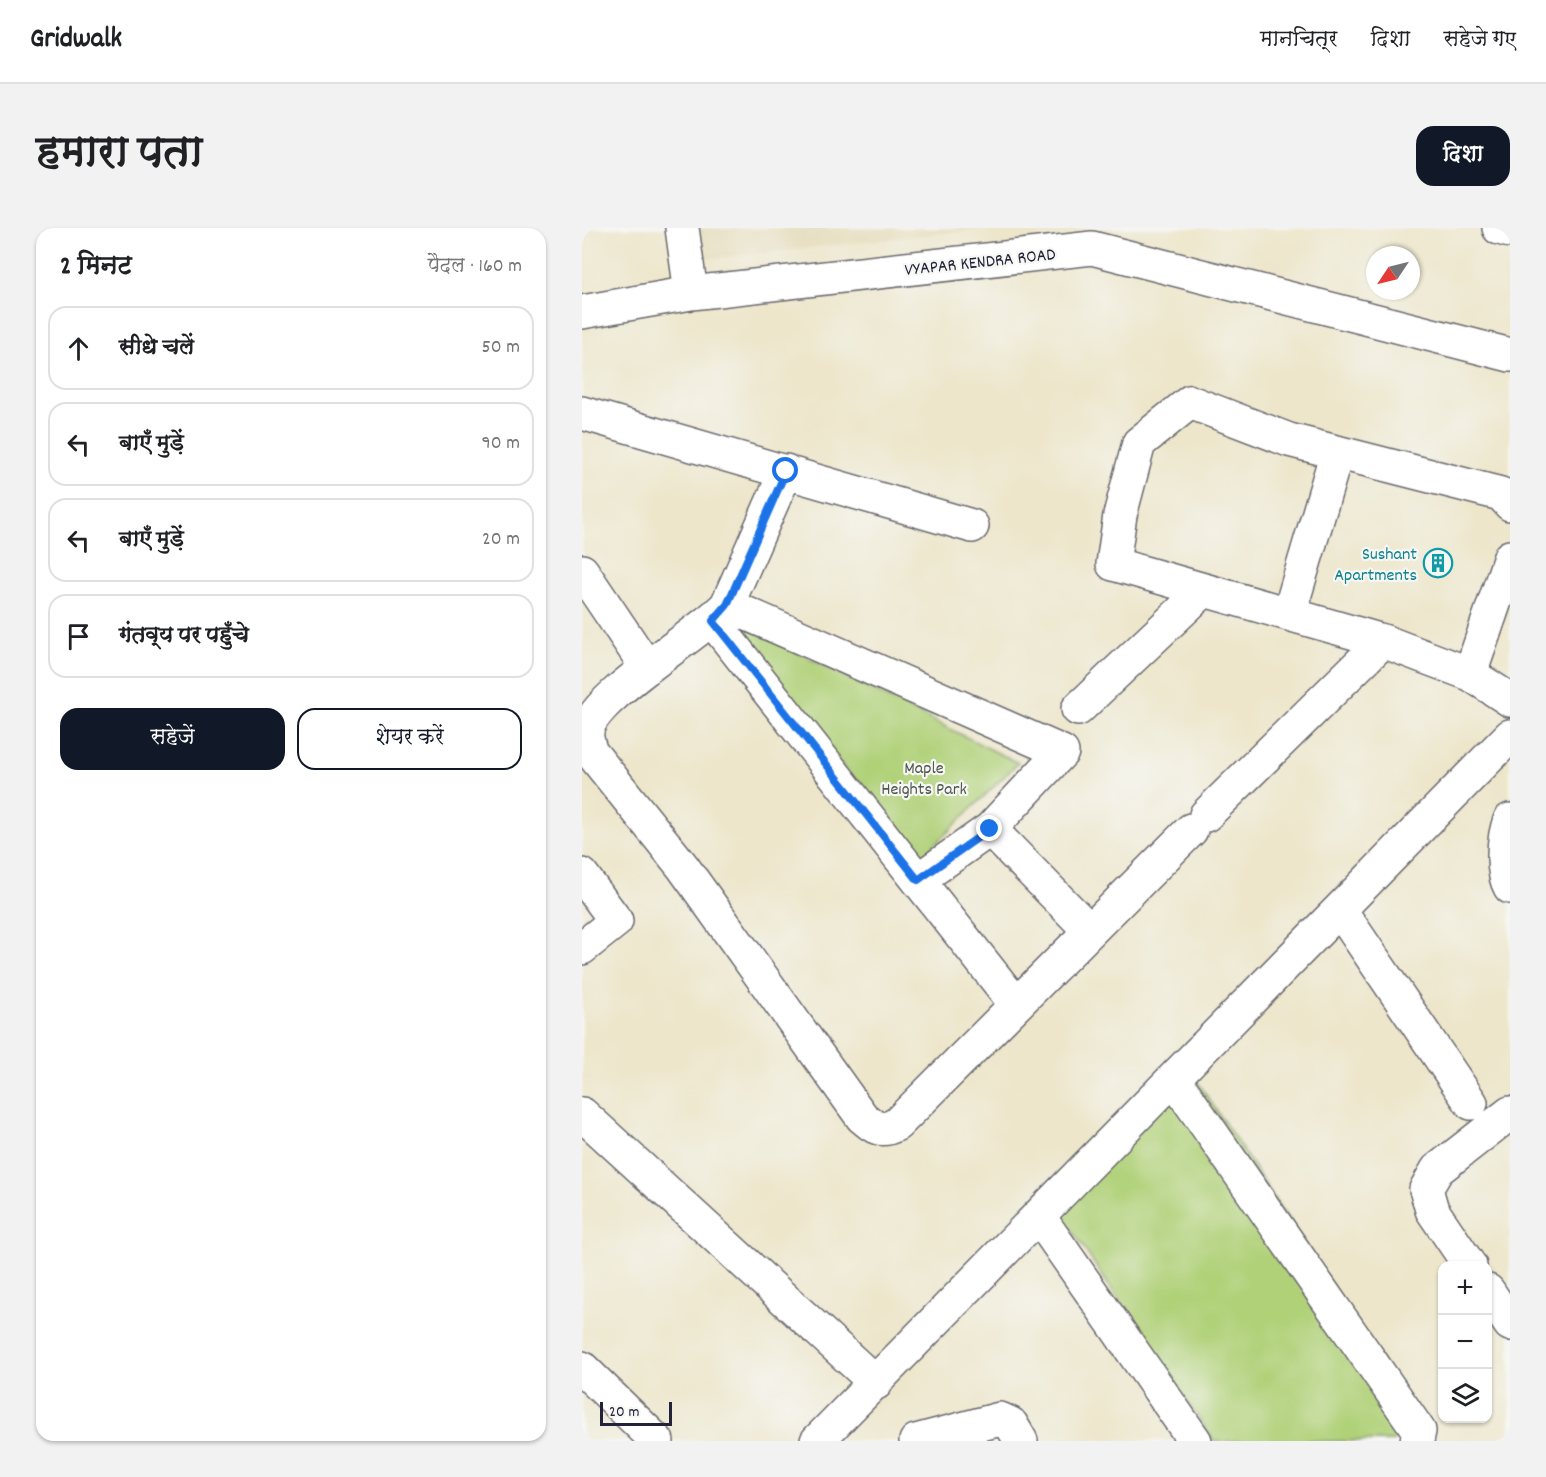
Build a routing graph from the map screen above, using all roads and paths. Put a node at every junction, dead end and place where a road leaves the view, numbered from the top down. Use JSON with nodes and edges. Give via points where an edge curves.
{"nodes":[{"id":1,"x":682,"y":228,"type":"edge"},
{"id":2,"x":1499,"y":228,"type":"edge"},
{"id":3,"x":1510,"y":231,"type":"edge"},
{"id":4,"x":1095,"y":238,"type":"edge"},
{"id":5,"x":691,"y":293,"type":"junction"},
{"id":6,"x":582,"y":312,"type":"edge"},
{"id":7,"x":1510,"y":355,"type":"edge"},
{"id":8,"x":586,"y":418,"type":"edge"},
{"id":9,"x":1336,"y":452,"type":"junction"},
{"id":10,"x":786,"y":471,"type":"junction"},
{"id":11,"x":1510,"y":504,"type":"edge"},
{"id":12,"x":972,"y":526,"type":"dead end"},
{"id":13,"x":1510,"y":557,"type":"edge"},
{"id":14,"x":582,"y":571,"type":"edge"},
{"id":15,"x":1204,"y":590,"type":"junction"},
{"id":16,"x":720,"y":613,"type":"junction"},
{"id":17,"x":1288,"y":614,"type":"junction"},
{"id":18,"x":1383,"y":641,"type":"junction"},
{"id":19,"x":646,"y":666,"type":"junction"},
{"id":20,"x":1470,"y":674,"type":"junction"},
{"id":21,"x":1510,"y":700,"type":"edge"},
{"id":22,"x":1078,"y":709,"type":"dead end"},
{"id":23,"x":1506,"y":748,"type":"edge"},
{"id":24,"x":1510,"y":820,"type":"edge"},
{"id":25,"x":990,"y":829,"type":"junction"},
{"id":26,"x":582,"y":875,"type":"edge"},
{"id":27,"x":918,"y":880,"type":"junction"},
{"id":28,"x":1510,"y":888,"type":"edge"},
{"id":29,"x":1340,"y":910,"type":"junction"},
{"id":30,"x":1089,"y":930,"type":"junction"},
{"id":31,"x":582,"y":948,"type":"edge"},
{"id":32,"x":1015,"y":1003,"type":"junction"},
{"id":33,"x":1174,"y":1080,"type":"junction"},
{"id":34,"x":1471,"y":1103,"type":"dead end"},
{"id":35,"x":1510,"y":1113,"type":"edge"},
{"id":36,"x":582,"y":1114,"type":"edge"},
{"id":37,"x":1039,"y":1217,"type":"junction"},
{"id":38,"x":1467,"y":1261,"type":"edge"},
{"id":39,"x":1492,"y":1297,"type":"edge"},
{"id":40,"x":1510,"y":1324,"type":"edge"},
{"id":41,"x":582,"y":1368,"type":"edge"},
{"id":42,"x":876,"y":1383,"type":"junction"},
{"id":43,"x":657,"y":1441,"type":"edge"},
{"id":44,"x":817,"y":1441,"type":"edge"},
{"id":45,"x":916,"y":1441,"type":"edge"},
{"id":46,"x":1021,"y":1441,"type":"edge"},
{"id":47,"x":1195,"y":1441,"type":"edge"},
{"id":48,"x":1417,"y":1441,"type":"edge"}],
"edges":[{"from":1,"to":5,"type":"street"},
{"from":2,"to":3,"type":"street"},
{"from":4,"to":5,"type":"street","name":"VYAPAR KENDRA ROAD"},
{"from":4,"to":7,"type":"street","name":"VYAPAR KENDRA ROAD"},
{"from":5,"to":6,"type":"street","name":"VYAPAR KENDRA ROAD"},
{"from":8,"to":10,"type":"street"},
{"from":9,"to":11,"type":"street","via":[[1501,495]]},
{"from":9,"to":15,"type":"street","via":[[1289,440],[1190,402],[1138,443],[1120,514],[1113,564]]},
{"from":9,"to":17,"type":"street"},
{"from":10,"to":12,"type":"street"},
{"from":10,"to":16,"type":"street"},
{"from":13,"to":20,"type":"street"},
{"from":14,"to":19,"type":"street"},
{"from":15,"to":17,"type":"street"},
{"from":15,"to":22,"type":"street"},
{"from":16,"to":19,"type":"street"},
{"from":16,"to":25,"type":"street","via":[[1062,752]]},
{"from":16,"to":27,"type":"street"},
{"from":17,"to":18,"type":"street"},
{"from":18,"to":20,"type":"street"},
{"from":18,"to":30,"type":"street"},
{"from":19,"to":32,"type":"street","via":[[594,717],[587,732],[590,751],[683,867],[862,1117],[875,1128],[886,1130],[897,1124]]},
{"from":20,"to":21,"type":"street"},
{"from":23,"to":29,"type":"street"},
{"from":24,"to":28,"type":"street","via":[[1506,830],[1505,879]]},
{"from":25,"to":27,"type":"street"},
{"from":25,"to":30,"type":"street"},
{"from":26,"to":31,"type":"street","via":[[616,921]]},
{"from":27,"to":32,"type":"street"},
{"from":29,"to":33,"type":"street"},
{"from":29,"to":34,"type":"street"},
{"from":30,"to":32,"type":"street"},
{"from":33,"to":37,"type":"street"},
{"from":33,"to":48,"type":"street","via":[[1419,1431]]},
{"from":35,"to":38,"type":"street","via":[[1437,1170],[1426,1188],[1432,1210]]},
{"from":36,"to":42,"type":"street"},
{"from":37,"to":42,"type":"street"},
{"from":37,"to":47,"type":"street"},
{"from":39,"to":40,"type":"street"},
{"from":41,"to":43,"type":"street"},
{"from":42,"to":44,"type":"street"},
{"from":45,"to":46,"type":"street","via":[[1000,1419],[1011,1424]]}]}
